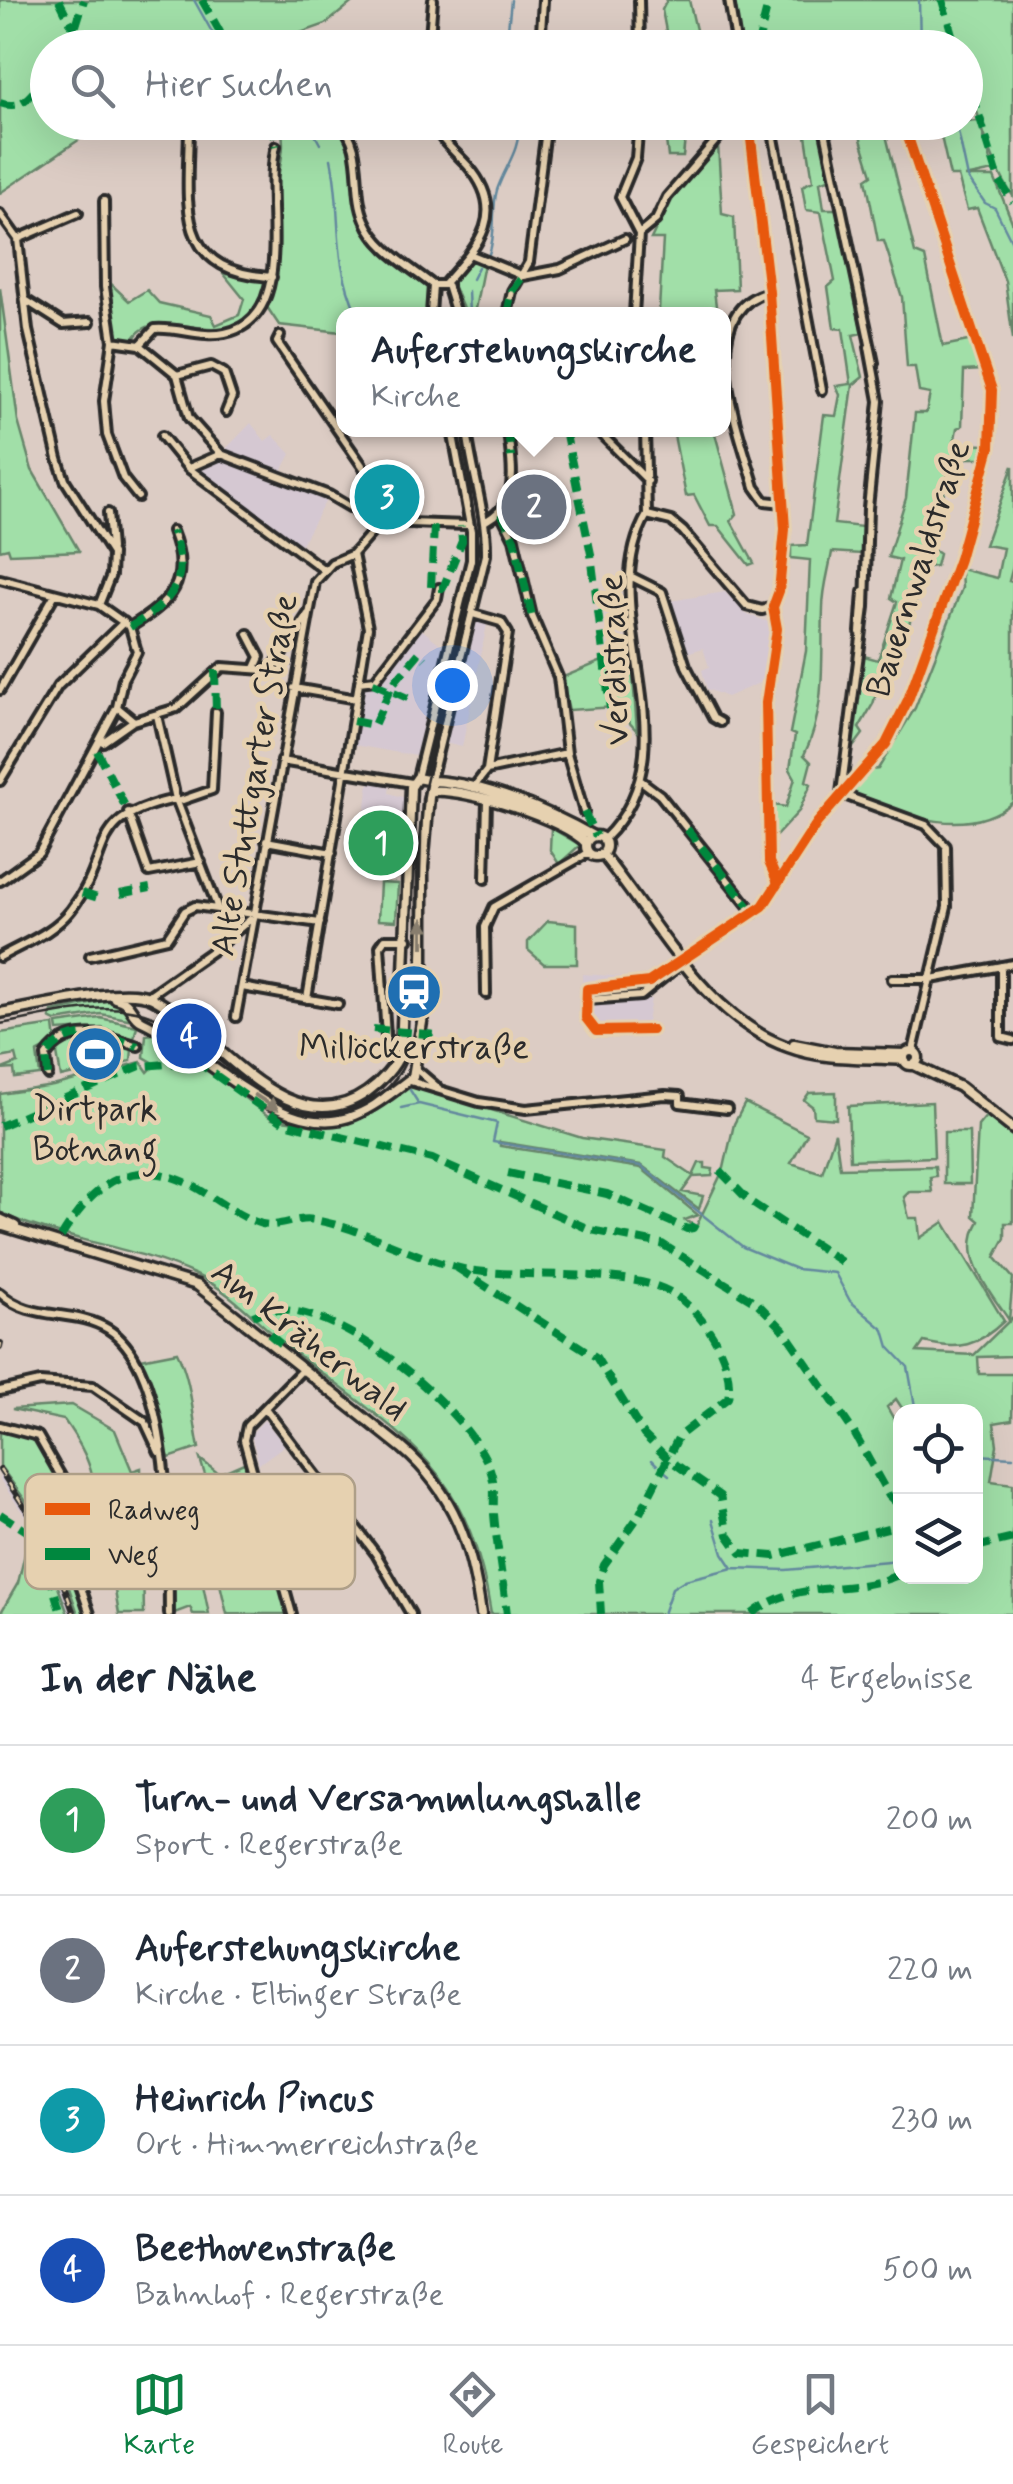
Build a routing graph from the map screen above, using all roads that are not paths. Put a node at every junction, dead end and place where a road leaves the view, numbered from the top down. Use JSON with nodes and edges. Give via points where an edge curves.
{"nodes":[{"id":1,"x":433,"y":0,"type":"edge"},
{"id":2,"x":543,"y":0,"type":"edge"},
{"id":3,"x":638,"y":0,"type":"edge"},
{"id":4,"x":730,"y":0,"type":"edge"},
{"id":5,"x":430,"y":30,"type":"edge"},
{"id":6,"x":541,"y":30,"type":"edge"},
{"id":7,"x":639,"y":30,"type":"edge"},
{"id":8,"x":734,"y":30,"type":"edge"},
{"id":9,"x":189,"y":140,"type":"edge"},
{"id":10,"x":351,"y":140,"type":"edge"},
{"id":11,"x":444,"y":140,"type":"edge"},
{"id":12,"x":545,"y":140,"type":"edge"},
{"id":13,"x":638,"y":140,"type":"edge"},
{"id":14,"x":716,"y":140,"type":"edge"},
{"id":15,"x":751,"y":140,"type":"edge"},
{"id":16,"x":773,"y":140,"type":"edge"},
{"id":17,"x":827,"y":140,"type":"edge"},
{"id":18,"x":909,"y":140,"type":"edge"},
{"id":19,"x":276,"y":146,"type":"dead end"},
{"id":20,"x":104,"y":202,"type":"dead end"},
{"id":21,"x":78,"y":213,"type":"dead end"},
{"id":22,"x":0,"y":214,"type":"edge"},
{"id":23,"x":639,"y":234,"type":"junction"},
{"id":24,"x":18,"y":239,"type":"junction"},
{"id":25,"x":625,"y":239,"type":"dead end"},
{"id":26,"x":472,"y":255,"type":"junction"},
{"id":27,"x":523,"y":276,"type":"junction"},
{"id":28,"x":272,"y":277,"type":"junction"},
{"id":29,"x":433,"y":285,"type":"junction"},
{"id":30,"x":447,"y":287,"type":"junction"},
{"id":31,"x":769,"y":292,"type":"junction"},
{"id":32,"x":432,"y":296,"type":"junction"},
{"id":33,"x":26,"y":300,"type":"junction"},
{"id":34,"x":432,"y":307,"type":"edge"},
{"id":35,"x":454,"y":307,"type":"edge"},
{"id":36,"x":509,"y":307,"type":"edge"},
{"id":37,"x":634,"y":307,"type":"edge"},
{"id":38,"x":90,"y":322,"type":"dead end"},
{"id":39,"x":731,"y":333,"type":"edge"},
{"id":40,"x":280,"y":336,"type":"dead end"},
{"id":41,"x":113,"y":341,"type":"junction"},
{"id":42,"x":140,"y":345,"type":"junction"},
{"id":43,"x":177,"y":375,"type":"junction"},
{"id":44,"x":822,"y":390,"type":"dead end"},
{"id":45,"x":731,"y":398,"type":"edge"},
{"id":46,"x":226,"y":412,"type":"dead end"},
{"id":47,"x":336,"y":432,"type":"edge"},
{"id":48,"x":162,"y":436,"type":"dead end"},
{"id":49,"x":340,"y":437,"type":"edge"},
{"id":50,"x":453,"y":437,"type":"edge"},
{"id":51,"x":468,"y":437,"type":"edge"},
{"id":52,"x":508,"y":437,"type":"edge"},
{"id":53,"x":603,"y":437,"type":"edge"},
{"id":54,"x":645,"y":437,"type":"edge"},
{"id":55,"x":221,"y":454,"type":"junction"},
{"id":56,"x":188,"y":468,"type":"junction"},
{"id":57,"x":648,"y":481,"type":"junction"},
{"id":58,"x":138,"y":497,"type":"dead end"},
{"id":59,"x":783,"y":503,"type":"junction"},
{"id":60,"x":108,"y":513,"type":"dead end"},
{"id":61,"x":501,"y":513,"type":"junction"},
{"id":62,"x":647,"y":515,"type":"junction"},
{"id":63,"x":390,"y":521,"type":"junction"},
{"id":64,"x":484,"y":521,"type":"junction"},
{"id":65,"x":377,"y":524,"type":"junction"},
{"id":66,"x":469,"y":525,"type":"junction"},
{"id":67,"x":172,"y":530,"type":"dead end"},
{"id":68,"x":112,"y":554,"type":"junction"},
{"id":69,"x":353,"y":554,"type":"junction"},
{"id":70,"x":324,"y":570,"type":"junction"},
{"id":71,"x":632,"y":578,"type":"junction"},
{"id":72,"x":0,"y":579,"type":"edge"},
{"id":73,"x":436,"y":591,"type":"dead end"},
{"id":74,"x":55,"y":594,"type":"junction"},
{"id":75,"x":99,"y":606,"type":"junction"},
{"id":76,"x":773,"y":607,"type":"junction"},
{"id":77,"x":308,"y":612,"type":"junction"},
{"id":78,"x":473,"y":614,"type":"junction"},
{"id":79,"x":127,"y":625,"type":"junction"},
{"id":80,"x":248,"y":634,"type":"dead end"},
{"id":81,"x":255,"y":669,"type":"junction"},
{"id":82,"x":359,"y":682,"type":"junction"},
{"id":83,"x":294,"y":688,"type":"junction"},
{"id":84,"x":0,"y":690,"type":"edge"},
{"id":85,"x":357,"y":700,"type":"junction"},
{"id":86,"x":118,"y":707,"type":"junction"},
{"id":87,"x":216,"y":712,"type":"dead end"},
{"id":88,"x":156,"y":715,"type":"junction"},
{"id":89,"x":134,"y":721,"type":"junction"},
{"id":90,"x":720,"y":722,"type":"dead end"},
{"id":91,"x":100,"y":745,"type":"junction"},
{"id":92,"x":567,"y":754,"type":"junction"},
{"id":93,"x":281,"y":761,"type":"junction"},
{"id":94,"x":434,"y":768,"type":"junction"},
{"id":95,"x":487,"y":770,"type":"junction"},
{"id":96,"x":345,"y":772,"type":"junction"},
{"id":97,"x":842,"y":775,"type":"junction"},
{"id":98,"x":640,"y":780,"type":"junction"},
{"id":99,"x":0,"y":781,"type":"edge"},
{"id":100,"x":446,"y":782,"type":"junction"},
{"id":101,"x":854,"y":782,"type":"junction"},
{"id":102,"x":414,"y":785,"type":"junction"},
{"id":103,"x":431,"y":787,"type":"junction"},
{"id":104,"x":474,"y":788,"type":"junction"},
{"id":105,"x":841,"y":794,"type":"junction"},
{"id":106,"x":176,"y":800,"type":"junction"},
{"id":107,"x":487,"y":801,"type":"junction"},
{"id":108,"x":128,"y":812,"type":"junction"},
{"id":109,"x":584,"y":812,"type":"dead end"},
{"id":110,"x":604,"y":840,"type":"junction"},
{"id":111,"x":266,"y":841,"type":"junction"},
{"id":112,"x":589,"y":844,"type":"junction"},
{"id":113,"x":332,"y":853,"type":"junction"},
{"id":114,"x":602,"y":854,"type":"junction"},
{"id":115,"x":201,"y":862,"type":"junction"},
{"id":116,"x":485,"y":879,"type":"dead end"},
{"id":117,"x":0,"y":881,"type":"edge"},
{"id":118,"x":778,"y":883,"type":"junction"},
{"id":119,"x":218,"y":906,"type":"junction"},
{"id":120,"x":240,"y":910,"type":"junction"},
{"id":121,"x":754,"y":913,"type":"junction"},
{"id":122,"x":255,"y":914,"type":"junction"},
{"id":123,"x":320,"y":924,"type":"junction"},
{"id":124,"x":249,"y":928,"type":"junction"},
{"id":125,"x":408,"y":939,"type":"junction"},
{"id":126,"x":90,"y":956,"type":"dead end"},
{"id":127,"x":0,"y":957,"type":"edge"},
{"id":128,"x":684,"y":961,"type":"junction"},
{"id":129,"x":1013,"y":964,"type":"edge"},
{"id":130,"x":1002,"y":966,"type":"junction"},
{"id":131,"x":892,"y":978,"type":"dead end"},
{"id":132,"x":931,"y":979,"type":"junction"},
{"id":133,"x":168,"y":982,"type":"junction"},
{"id":134,"x":643,"y":984,"type":"junction"},
{"id":135,"x":242,"y":987,"type":"junction"},
{"id":136,"x":646,"y":993,"type":"junction"},
{"id":137,"x":486,"y":994,"type":"dead end"},
{"id":138,"x":110,"y":997,"type":"junction"},
{"id":139,"x":145,"y":997,"type":"junction"},
{"id":140,"x":307,"y":999,"type":"junction"},
{"id":141,"x":587,"y":1000,"type":"junction"},
{"id":142,"x":160,"y":1003,"type":"junction"},
{"id":143,"x":338,"y":1004,"type":"dead end"},
{"id":144,"x":134,"y":1007,"type":"junction"},
{"id":145,"x":0,"y":1013,"type":"edge"},
{"id":146,"x":236,"y":1016,"type":"dead end"},
{"id":147,"x":147,"y":1021,"type":"junction"},
{"id":148,"x":652,"y":1030,"type":"dead end"},
{"id":149,"x":386,"y":1036,"type":"dead end"},
{"id":150,"x":1013,"y":1040,"type":"edge"},
{"id":151,"x":138,"y":1046,"type":"dead end"},
{"id":152,"x":911,"y":1058,"type":"junction"},
{"id":153,"x":398,"y":1059,"type":"junction"},
{"id":154,"x":415,"y":1066,"type":"junction"},
{"id":155,"x":391,"y":1069,"type":"junction"},
{"id":156,"x":48,"y":1075,"type":"dead end"},
{"id":157,"x":406,"y":1082,"type":"junction"},
{"id":158,"x":438,"y":1088,"type":"junction"},
{"id":159,"x":727,"y":1109,"type":"dead end"},
{"id":160,"x":1013,"y":1126,"type":"edge"},
{"id":161,"x":0,"y":1222,"type":"edge"},
{"id":162,"x":0,"y":1293,"type":"edge"},
{"id":163,"x":303,"y":1368,"type":"junction"},
{"id":164,"x":0,"y":1390,"type":"edge"},
{"id":165,"x":264,"y":1408,"type":"junction"},
{"id":166,"x":150,"y":1410,"type":"junction"},
{"id":167,"x":145,"y":1422,"type":"junction"},
{"id":168,"x":0,"y":1426,"type":"edge"},
{"id":169,"x":162,"y":1456,"type":"junction"},
{"id":170,"x":60,"y":1474,"type":"edge"},
{"id":171,"x":166,"y":1474,"type":"edge"},
{"id":172,"x":253,"y":1474,"type":"edge"},
{"id":173,"x":315,"y":1474,"type":"edge"},
{"id":174,"x":355,"y":1527,"type":"edge"},
{"id":175,"x":82,"y":1589,"type":"edge"},
{"id":176,"x":168,"y":1589,"type":"edge"},
{"id":177,"x":285,"y":1589,"type":"edge"},
{"id":178,"x":90,"y":1614,"type":"edge"},
{"id":179,"x":168,"y":1614,"type":"edge"},
{"id":180,"x":292,"y":1614,"type":"edge"},
{"id":181,"x":411,"y":1614,"type":"edge"},
{"id":182,"x":481,"y":1614,"type":"edge"}],
"edges":[{"from":1,"to":5,"type":"street"},
{"from":2,"to":6,"type":"street"},
{"from":3,"to":7,"type":"street"},
{"from":4,"to":8,"type":"street"},
{"from":9,"to":28,"type":"street","via":[[189,220],[198,246],[223,269]]},
{"from":10,"to":29,"type":"street","via":[[365,221],[390,252]]},
{"from":11,"to":26,"type":"street","via":[[486,198],[487,225]]},
{"from":12,"to":27,"type":"street"},
{"from":13,"to":23,"type":"street","via":[[620,197]]},
{"from":14,"to":23,"type":"street"},
{"from":15,"to":31,"type":"street"},
{"from":16,"to":44,"type":"street"},
{"from":17,"to":97,"type":"street","via":[[879,401]]},
{"from":18,"to":101,"type":"street","name":"Bauernwaldstraße","via":[[988,374],[993,422],[959,560],[922,664],[892,734]]},
{"from":19,"to":28,"type":"street"},
{"from":20,"to":41,"type":"street"},
{"from":21,"to":24,"type":"street"},
{"from":22,"to":24,"type":"street"},
{"from":23,"to":37,"type":"street"},
{"from":24,"to":33,"type":"street"},
{"from":25,"to":27,"type":"street","via":[[560,270]]},
{"from":26,"to":27,"type":"street"},
{"from":26,"to":30,"type":"street"},
{"from":27,"to":36,"type":"street"},
{"from":28,"to":42,"type":"street","via":[[262,306],[236,330],[155,329]]},
{"from":29,"to":30,"type":"street"},
{"from":29,"to":32,"type":"street"},
{"from":30,"to":32,"type":"street","via":[[442,300]]},
{"from":30,"to":35,"type":"street"},
{"from":31,"to":39,"type":"street","via":[[747,300]]},
{"from":31,"to":59,"type":"street"},
{"from":32,"to":34,"type":"street"},
{"from":33,"to":38,"type":"street","via":[[63,324]]},
{"from":33,"to":68,"type":"street","via":[[58,459]]},
{"from":40,"to":47,"type":"street","via":[[277,342]]},
{"from":41,"to":42,"type":"street"},
{"from":41,"to":58,"type":"street","via":[[104,402],[107,436]]},
{"from":42,"to":43,"type":"street"},
{"from":43,"to":46,"type":"street","via":[[211,366],[224,373],[232,397]]},
{"from":43,"to":55,"type":"street","via":[[189,418]]},
{"from":45,"to":59,"type":"street","via":[[755,487],[765,501]]},
{"from":48,"to":56,"type":"street"},
{"from":49,"to":63,"type":"street","via":[[388,503]]},
{"from":50,"to":66,"type":"street"},
{"from":51,"to":64,"type":"street"},
{"from":52,"to":61,"type":"street","via":[[512,492]]},
{"from":53,"to":57,"type":"street"},
{"from":54,"to":57,"type":"street","name":"Verdistraße"},
{"from":55,"to":56,"type":"street"},
{"from":55,"to":65,"type":"street","via":[[328,495]]},
{"from":56,"to":70,"type":"street"},
{"from":57,"to":62,"type":"street","name":"Verdistraße"},
{"from":59,"to":76,"type":"street","via":[[784,557]]},
{"from":60,"to":68,"type":"street"},
{"from":61,"to":64,"type":"street"},
{"from":61,"to":92,"type":"street","via":[[558,676]]},
{"from":62,"to":71,"type":"street","name":"Verdistraße"},
{"from":62,"to":76,"type":"street","via":[[683,531],[747,606]]},
{"from":63,"to":65,"type":"street"},
{"from":63,"to":66,"type":"street"},
{"from":64,"to":66,"type":"street"},
{"from":64,"to":66,"type":"street"},
{"from":64,"to":78,"type":"street","via":[[486,556]]},
{"from":65,"to":69,"type":"street","name":"Alte Stuttgarter Straße"},
{"from":66,"to":102,"type":"street","via":[[470,575]]},
{"from":67,"to":79,"type":"street","via":[[181,559],[174,591],[164,606]]},
{"from":68,"to":75,"type":"street"},
{"from":69,"to":70,"type":"street","name":"Alte Stuttgarter Straße"},
{"from":69,"to":82,"type":"street","via":[[367,617]]},
{"from":70,"to":77,"type":"street","name":"Alte Stuttgarter Straße"},
{"from":71,"to":90,"type":"street","via":[[662,592],[686,666]]},
{"from":71,"to":98,"type":"street","name":"Verdistraße","via":[[646,742]]},
{"from":72,"to":74,"type":"street"},
{"from":73,"to":82,"type":"street","via":[[375,680]]},
{"from":74,"to":75,"type":"street"},
{"from":74,"to":84,"type":"street"},
{"from":75,"to":79,"type":"street"},
{"from":76,"to":118,"type":"street","via":[[766,779],[770,862]]},
{"from":77,"to":81,"type":"street","via":[[274,666]]},
{"from":77,"to":83,"type":"street","name":"Alte Stuttgarter Straße"},
{"from":78,"to":94,"type":"street"},
{"from":78,"to":95,"type":"street","via":[[508,629]]},
{"from":79,"to":86,"type":"street","via":[[137,652]]},
{"from":79,"to":99,"type":"street","via":[[58,686]]},
{"from":80,"to":81,"type":"street","via":[[260,657]]},
{"from":81,"to":88,"type":"street","via":[[222,667],[183,705]]},
{"from":82,"to":85,"type":"street"},
{"from":83,"to":85,"type":"street"},
{"from":83,"to":93,"type":"street","name":"Alte Stuttgarter Straße"},
{"from":85,"to":96,"type":"street"},
{"from":86,"to":89,"type":"street"},
{"from":86,"to":91,"type":"street"},
{"from":87,"to":106,"type":"street","via":[[212,790]]},
{"from":88,"to":89,"type":"street"},
{"from":88,"to":106,"type":"street"},
{"from":89,"to":91,"type":"street"},
{"from":91,"to":117,"type":"street","via":[[39,853]]},
{"from":92,"to":95,"type":"street"},
{"from":92,"to":109,"type":"street"},
{"from":93,"to":96,"type":"street"},
{"from":93,"to":111,"type":"street","name":"Alte Stuttgarter Straße"},
{"from":94,"to":100,"type":"street"},
{"from":94,"to":103,"type":"street"},
{"from":95,"to":104,"type":"street"},
{"from":96,"to":102,"type":"street"},
{"from":96,"to":113,"type":"street"},
{"from":97,"to":101,"type":"street"},
{"from":97,"to":105,"type":"street"},
{"from":98,"to":110,"type":"street","name":"Verdistraße"},
{"from":98,"to":121,"type":"street","via":[[660,794]]},
{"from":100,"to":103,"type":"main road"},
{"from":100,"to":104,"type":"main road"},
{"from":101,"to":105,"type":"street","name":"Bauernwaldstraße"},
{"from":102,"to":103,"type":"main road"},
{"from":102,"to":103,"type":"main road"},
{"from":102,"to":125,"type":"main road"},
{"from":103,"to":107,"type":"main road"},
{"from":154,"to":103,"type":"main road","one_way":true,"via":[[424,1016],[423,867]]},
{"from":104,"to":112,"type":"main road","via":[[563,820]]},
{"from":105,"to":118,"type":"street","name":"Bauernwaldstraße"},
{"from":105,"to":132,"type":"street","via":[[926,825],[944,841],[947,907]]},
{"from":106,"to":108,"type":"street"},
{"from":106,"to":115,"type":"street"},
{"from":107,"to":112,"type":"main road","via":[[554,822]]},
{"from":107,"to":116,"type":"street"},
{"from":108,"to":115,"type":"street","via":[[149,872]]},
{"from":108,"to":127,"type":"street","via":[[104,838],[72,908],[56,926]]},
{"from":110,"to":112,"type":"main road"},
{"from":110,"to":114,"type":"main road"},
{"from":111,"to":113,"type":"street"},
{"from":111,"to":122,"type":"street","name":"Alte Stuttgarter Straße"},
{"from":112,"to":114,"type":"main road"},
{"from":112,"to":137,"type":"street","via":[[494,906],[486,927]]},
{"from":113,"to":123,"type":"street"},
{"from":114,"to":128,"type":"main road"},
{"from":115,"to":119,"type":"street"},
{"from":118,"to":121,"type":"street","name":"Bauernwaldstraße"},
{"from":119,"to":120,"type":"street"},
{"from":119,"to":126,"type":"street","via":[[189,907],[167,938]]},
{"from":120,"to":122,"type":"street"},
{"from":120,"to":124,"type":"street","name":"Alte Stuttgarter Straße"},
{"from":121,"to":128,"type":"street","name":"Bauernwaldstraße"},
{"from":122,"to":123,"type":"street"},
{"from":122,"to":124,"type":"street","name":"Alte Stuttgarter Straße"},
{"from":123,"to":140,"type":"street"},
{"from":124,"to":133,"type":"street"},
{"from":124,"to":135,"type":"street","name":"Alte Stuttgarter Straße"},
{"from":125,"to":149,"type":"street","via":[[385,939],[380,946]]},
{"from":125,"to":153,"type":"main road"},
{"from":128,"to":134,"type":"street"},
{"from":128,"to":136,"type":"street"},
{"from":128,"to":152,"type":"main road","via":[[750,1021],[791,1044]]},
{"from":129,"to":130,"type":"street"},
{"from":130,"to":132,"type":"street"},
{"from":130,"to":150,"type":"street","via":[[1001,1037]]},
{"from":131,"to":132,"type":"street"},
{"from":132,"to":152,"type":"street"},
{"from":133,"to":139,"type":"street"},
{"from":133,"to":142,"type":"street"},
{"from":134,"to":136,"type":"street"},
{"from":134,"to":141,"type":"street","via":[[591,985]]},
{"from":135,"to":140,"type":"street"},
{"from":135,"to":146,"type":"street","name":"Alte Stuttgarter Straße"},
{"from":136,"to":141,"type":"street"},
{"from":138,"to":139,"type":"main road"},
{"from":138,"to":144,"type":"main road"},
{"from":138,"to":145,"type":"main road"},
{"from":139,"to":142,"type":"main road"},
{"from":139,"to":144,"type":"main road"},
{"from":140,"to":143,"type":"street"},
{"from":141,"to":148,"type":"street","via":[[587,1024],[596,1031]]},
{"from":142,"to":147,"type":"main road"},
{"from":142,"to":155,"type":"main road","via":[[260,1082],[300,1104],[344,1104]]},
{"from":144,"to":147,"type":"main road"},
{"from":147,"to":157,"type":"main road","one_way":true,"via":[[289,1116],[352,1116]]},
{"from":151,"to":156,"type":"street","via":[[106,1034],[65,1038],[46,1056]]},
{"from":152,"to":160,"type":"main road"},
{"from":153,"to":154,"type":"main road"},
{"from":153,"to":155,"type":"main road"},
{"from":154,"to":157,"type":"main road"},
{"from":154,"to":158,"type":"street"},
{"from":155,"to":157,"type":"main road"},
{"from":157,"to":158,"type":"street"},
{"from":158,"to":159,"type":"street","via":[[506,1108],[665,1095]]},
{"from":161,"to":163,"type":"main road","name":"Am Kräherwald","via":[[197,1285]]},
{"from":162,"to":166,"type":"street","via":[[27,1310],[78,1318],[112,1332],[138,1364]]},
{"from":163,"to":165,"type":"street"},
{"from":163,"to":182,"type":"main road","name":"Am Kräherwald","via":[[427,1472],[469,1542]]},
{"from":164,"to":167,"type":"street","via":[[71,1382],[102,1390]]},
{"from":165,"to":172,"type":"street","via":[[244,1440]]},
{"from":165,"to":173,"type":"street"},
{"from":166,"to":167,"type":"street"},
{"from":166,"to":169,"type":"street"},
{"from":167,"to":169,"type":"street"},
{"from":168,"to":170,"type":"street","via":[[38,1436]]},
{"from":169,"to":171,"type":"street"},
{"from":174,"to":181,"type":"street"},
{"from":175,"to":178,"type":"street"},
{"from":176,"to":179,"type":"street"},
{"from":177,"to":180,"type":"street"}]}
